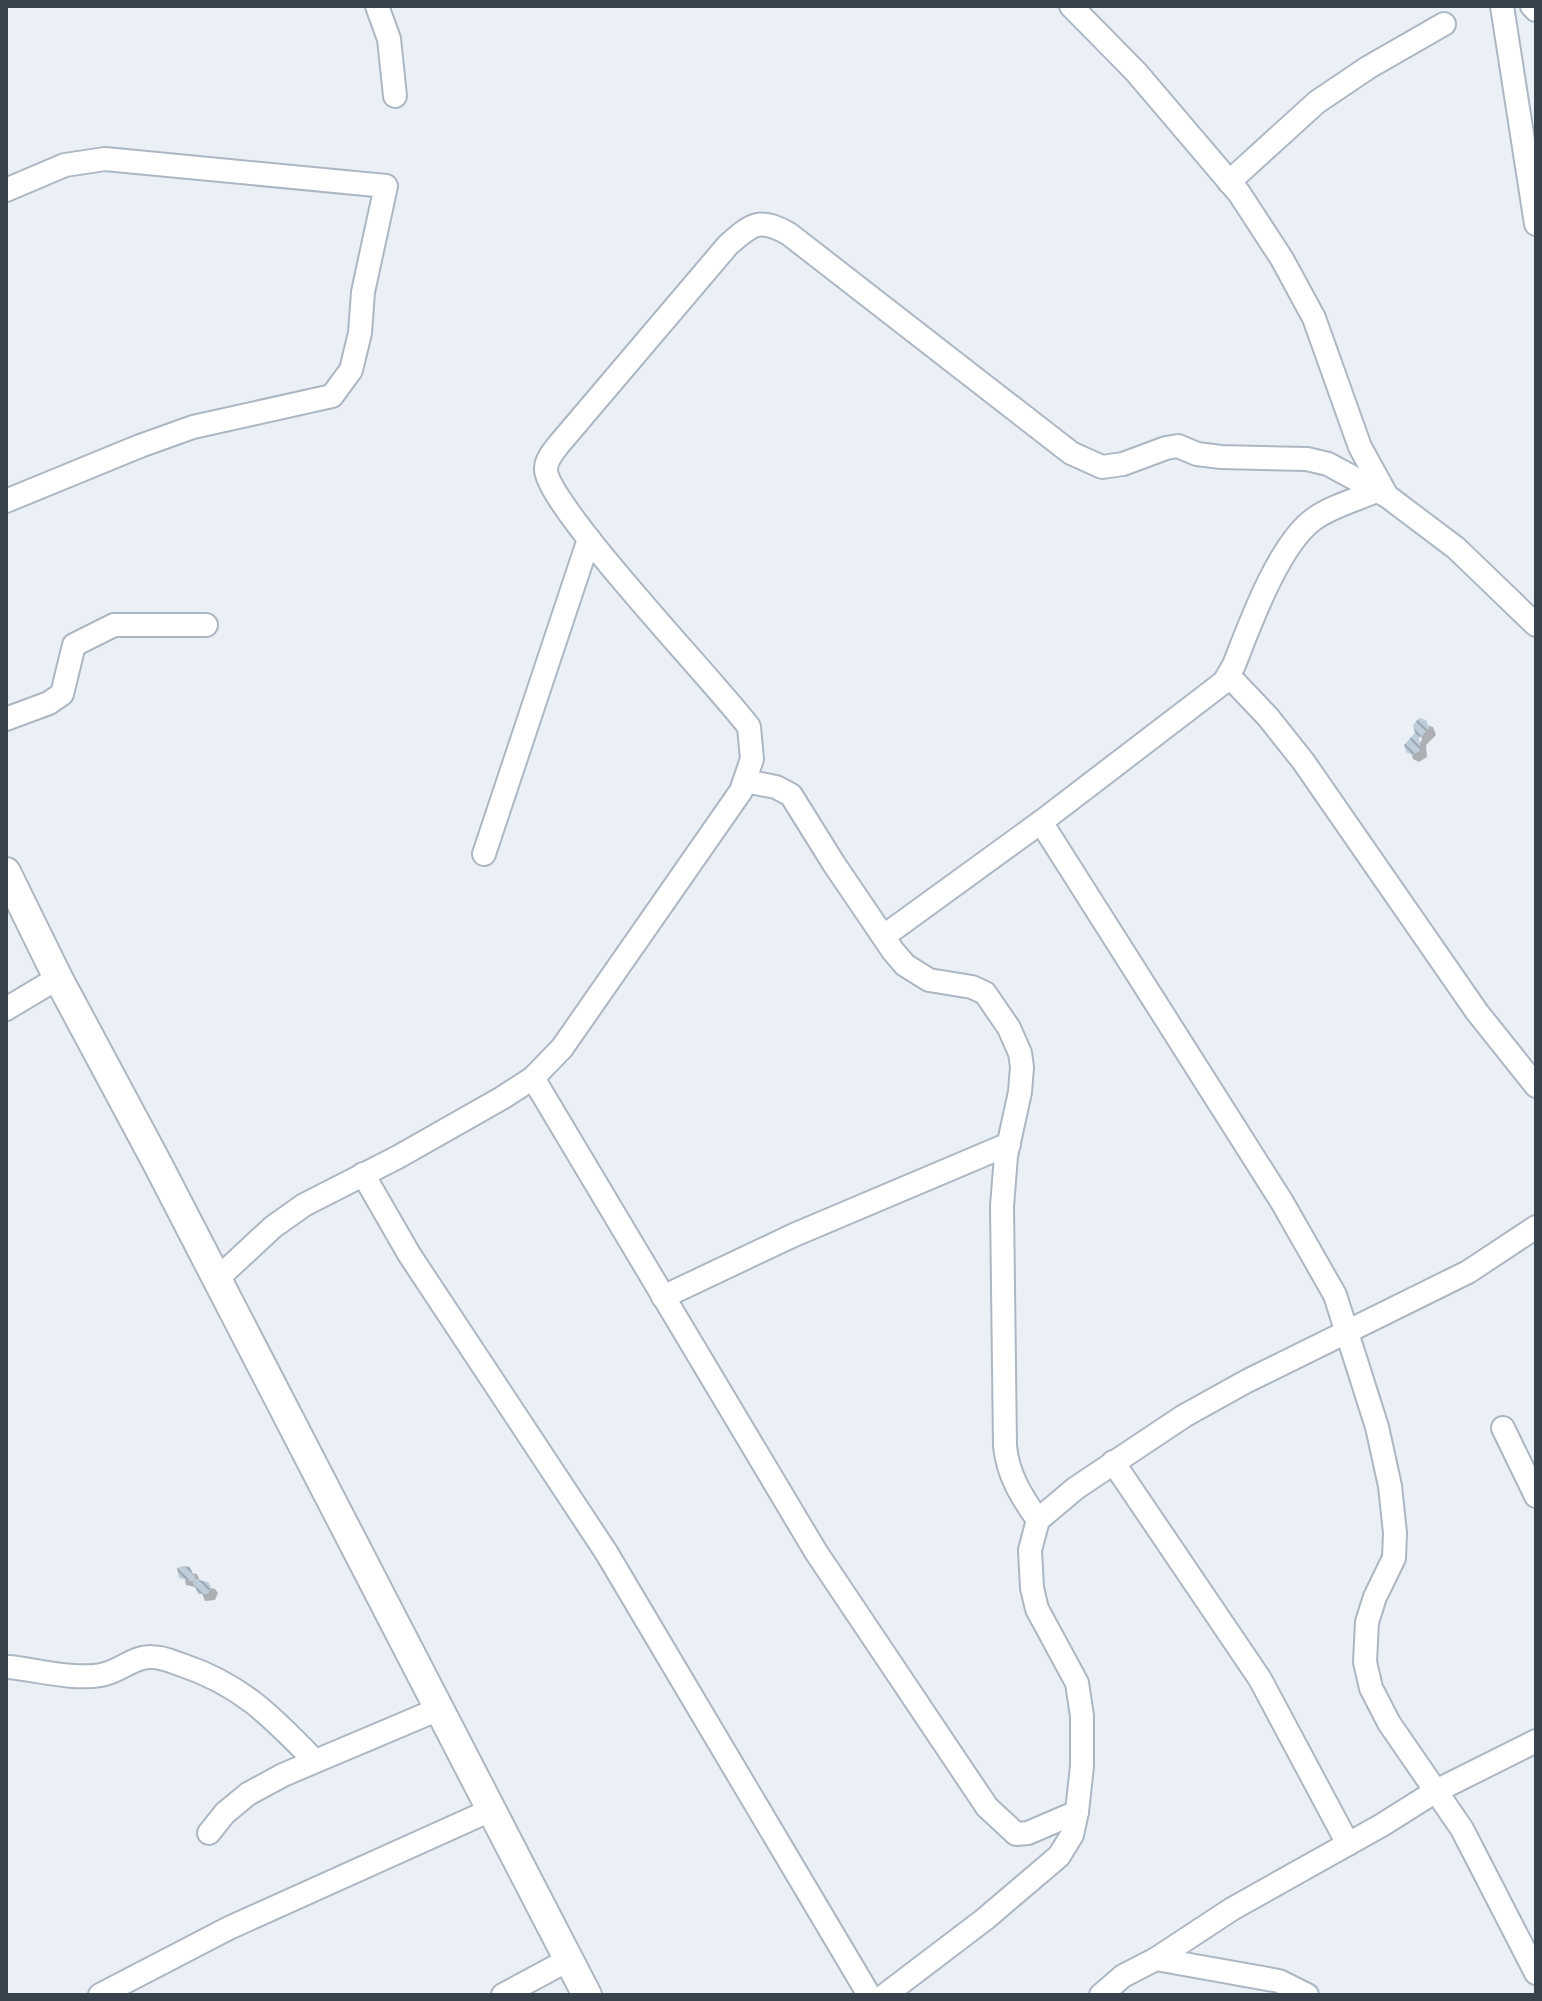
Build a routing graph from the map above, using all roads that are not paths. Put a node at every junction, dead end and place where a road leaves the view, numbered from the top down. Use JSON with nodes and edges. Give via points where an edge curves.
{"nodes":[{"id":1,"x":377,"y":6,"type":"edge"},
{"id":2,"x":1071,"y":6,"type":"edge"},
{"id":3,"x":1502,"y":6,"type":"edge"},
{"id":4,"x":1444,"y":24,"type":"dead end"},
{"id":5,"x":395,"y":96,"type":"dead end"},
{"id":6,"x":1229,"y":182,"type":"junction"},
{"id":7,"x":6,"y":190,"type":"edge"},
{"id":8,"x":1536,"y":224,"type":"edge"},
{"id":9,"x":1381,"y":493,"type":"junction"},
{"id":10,"x":6,"y":501,"type":"edge"},
{"id":11,"x":589,"y":539,"type":"junction"},
{"id":12,"x":206,"y":625,"type":"dead end"},
{"id":13,"x":1536,"y":625,"type":"edge"},
{"id":14,"x":1229,"y":676,"type":"junction"},
{"id":15,"x":6,"y":719,"type":"edge"},
{"id":16,"x":745,"y":781,"type":"junction"},
{"id":17,"x":1041,"y":822,"type":"junction"},
{"id":18,"x":484,"y":854,"type":"dead end"},
{"id":19,"x":6,"y":872,"type":"edge"},
{"id":20,"x":884,"y":936,"type":"junction"},
{"id":21,"x":58,"y":978,"type":"junction"},
{"id":22,"x":6,"y":1009,"type":"edge"},
{"id":23,"x":533,"y":1078,"type":"junction"},
{"id":24,"x":1536,"y":1086,"type":"edge"},
{"id":25,"x":1009,"y":1144,"type":"junction"},
{"id":26,"x":363,"y":1174,"type":"junction"},
{"id":27,"x":1536,"y":1227,"type":"edge"},
{"id":28,"x":217,"y":1279,"type":"junction"},
{"id":29,"x":663,"y":1297,"type":"junction"},
{"id":30,"x":1347,"y":1332,"type":"junction"},
{"id":31,"x":1503,"y":1428,"type":"dead end"},
{"id":32,"x":1113,"y":1462,"type":"junction"},
{"id":33,"x":1536,"y":1496,"type":"edge"},
{"id":34,"x":1038,"y":1520,"type":"junction"},
{"id":35,"x":9,"y":1667,"type":"dead end"},
{"id":36,"x":439,"y":1709,"type":"junction"},
{"id":37,"x":1536,"y":1741,"type":"edge"},
{"id":38,"x":315,"y":1761,"type":"junction"},
{"id":39,"x":1436,"y":1791,"type":"junction"},
{"id":40,"x":491,"y":1810,"type":"junction"},
{"id":41,"x":1077,"y":1812,"type":"junction"},
{"id":42,"x":209,"y":1833,"type":"dead end"},
{"id":43,"x":1348,"y":1844,"type":"junction"},
{"id":44,"x":1156,"y":1959,"type":"junction"},
{"id":45,"x":568,"y":1960,"type":"junction"},
{"id":46,"x":1536,"y":1973,"type":"edge"},
{"id":47,"x":100,"y":1995,"type":"edge"},
{"id":48,"x":503,"y":1995,"type":"edge"},
{"id":49,"x":587,"y":1995,"type":"edge"},
{"id":50,"x":869,"y":1995,"type":"edge"},
{"id":51,"x":885,"y":1995,"type":"edge"},
{"id":52,"x":1101,"y":1995,"type":"edge"},
{"id":53,"x":1307,"y":1995,"type":"edge"}],
"edges":[{"from":1,"to":5,"type":"street","via":[[389,39]]},
{"from":2,"to":6,"type":"street","via":[[1136,72]]},
{"from":3,"to":8,"type":"street"},
{"from":4,"to":6,"type":"street","via":[[1317,102]]},
{"from":6,"to":9,"type":"street","via":[[1282,259],[1314,318]]},
{"from":7,"to":10,"type":"street","via":[[65,165],[105,159],[386,186],[351,370],[332,396],[193,427]]},
{"from":9,"to":11,"type":"street","via":[[1328,464],[1307,459],[1221,457],[1178,446],[1102,467],[1071,453],[789,234],[765,223],[751,226],[728,245],[549,458],[548,481]]},
{"from":9,"to":13,"type":"street","via":[[1456,548]]},
{"from":9,"to":14,"type":"street","via":[[1325,512],[1294,536]]},
{"from":11,"to":16,"type":"street","via":[[749,727],[752,759]]},
{"from":11,"to":18,"type":"street"},
{"from":12,"to":15,"type":"street","via":[[114,625],[90,635],[74,645],[62,694]]},
{"from":14,"to":17,"type":"street"},
{"from":14,"to":24,"type":"street","via":[[1303,761],[1468,999]]},
{"from":16,"to":20,"type":"street","via":[[791,795]]},
{"from":16,"to":23,"type":"street","via":[[562,1048]]},
{"from":17,"to":20,"type":"street"},
{"from":17,"to":30,"type":"street","via":[[1282,1202],[1335,1295]]},
{"from":19,"to":21,"type":"street"},
{"from":20,"to":25,"type":"street","via":[[905,965],[935,982],[981,990],[1004,1020],[1022,1067]]},
{"from":21,"to":22,"type":"street"},
{"from":21,"to":28,"type":"street"},
{"from":23,"to":26,"type":"street"},
{"from":23,"to":29,"type":"street"},
{"from":25,"to":29,"type":"street"},
{"from":25,"to":34,"type":"street","via":[[1002,1206],[1005,1446],[1012,1478]]},
{"from":26,"to":28,"type":"street","via":[[273,1227]]},
{"from":26,"to":50,"type":"street","via":[[409,1254],[606,1552]]},
{"from":27,"to":30,"type":"street","via":[[1468,1272]]},
{"from":28,"to":36,"type":"street"},
{"from":29,"to":41,"type":"street","via":[[816,1552],[987,1807],[1016,1834]]},
{"from":30,"to":32,"type":"street","via":[[1184,1416]]},
{"from":30,"to":39,"type":"street","via":[[1377,1427],[1395,1533],[1394,1558],[1371,1606],[1365,1662],[1389,1723]]},
{"from":31,"to":33,"type":"street"},
{"from":32,"to":34,"type":"street"},
{"from":32,"to":43,"type":"street","via":[[1260,1679]]},
{"from":34,"to":41,"type":"street","via":[[1030,1550],[1032,1588],[1037,1609],[1077,1683],[1082,1716]]},
{"from":35,"to":38,"type":"street","via":[[96,1676],[135,1659],[162,1658],[237,1690]]},
{"from":36,"to":38,"type":"street"},
{"from":36,"to":40,"type":"street"},
{"from":37,"to":39,"type":"street"},
{"from":38,"to":42,"type":"street","via":[[248,1794]]},
{"from":39,"to":43,"type":"street"},
{"from":39,"to":46,"type":"street","via":[[1479,1860]]},
{"from":40,"to":45,"type":"street"},
{"from":40,"to":47,"type":"street","via":[[229,1928]]},
{"from":41,"to":51,"type":"street","via":[[1072,1835],[1059,1856]]},
{"from":43,"to":44,"type":"street"},
{"from":44,"to":52,"type":"street"},
{"from":44,"to":53,"type":"street","via":[[1279,1981]]},
{"from":45,"to":48,"type":"street"},
{"from":45,"to":49,"type":"street"}]}
